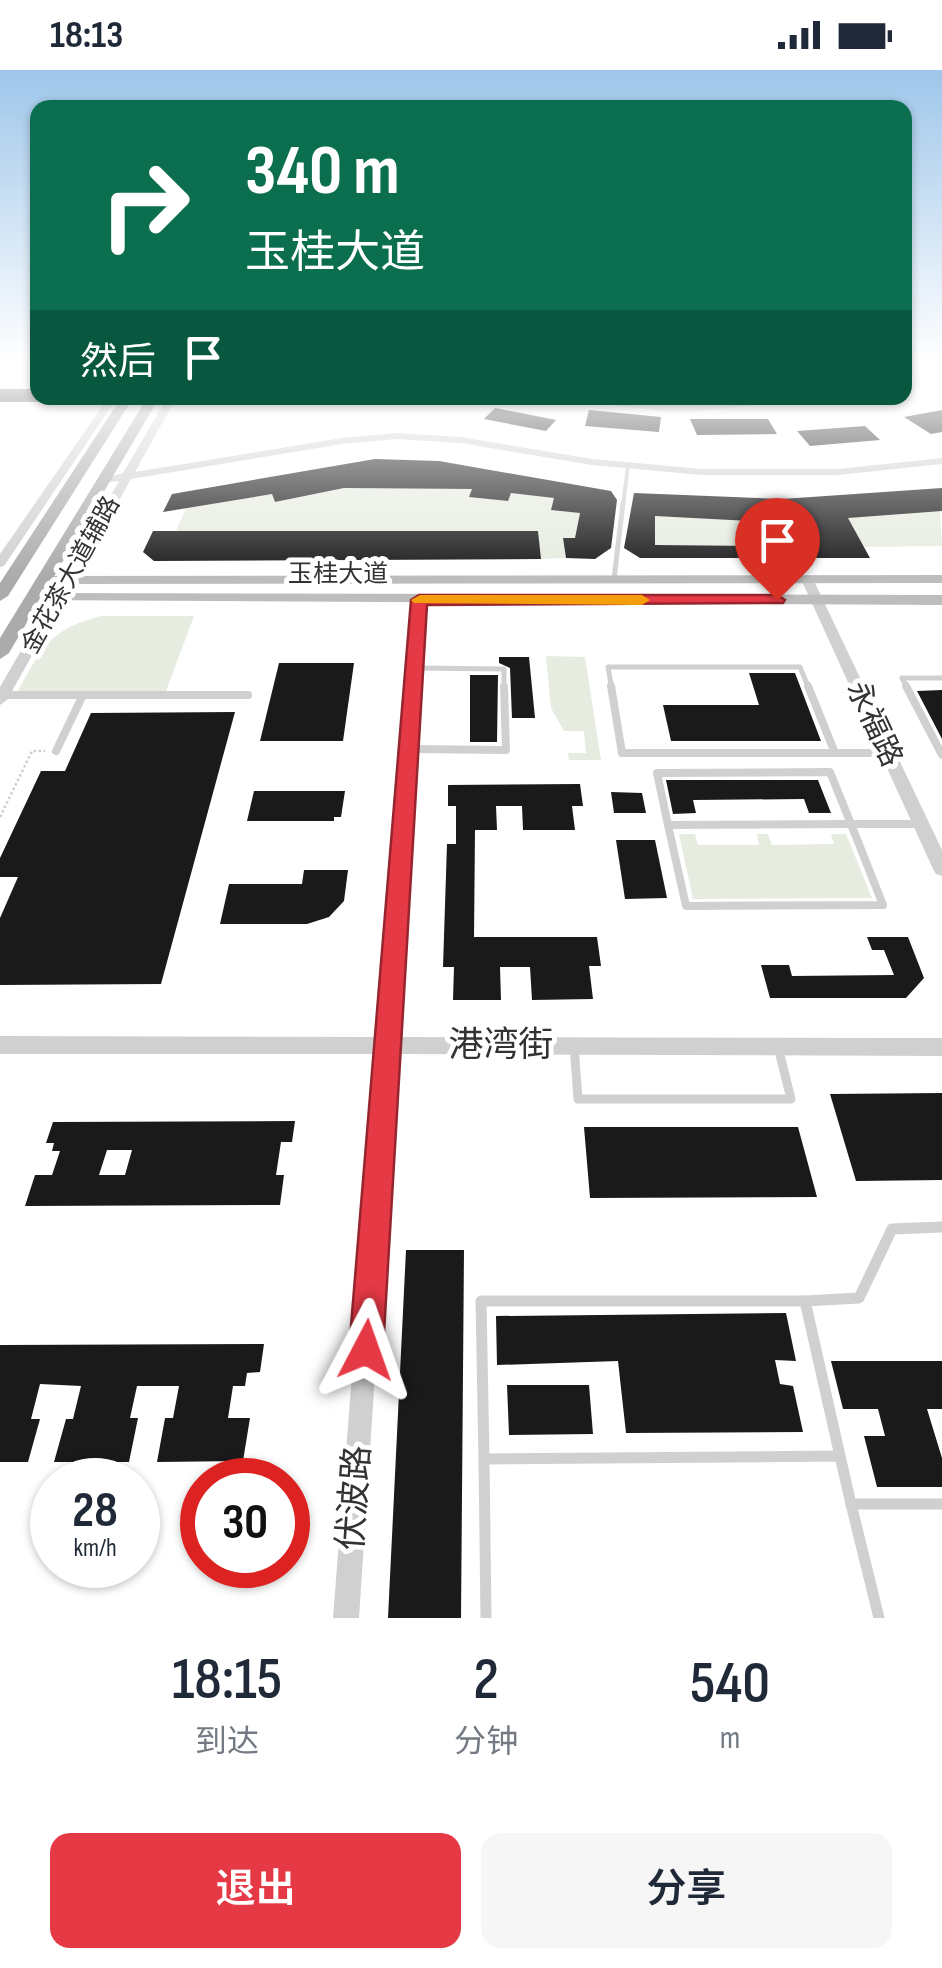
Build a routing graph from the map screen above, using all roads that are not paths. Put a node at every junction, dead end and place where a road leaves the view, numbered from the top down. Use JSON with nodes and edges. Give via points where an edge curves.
{"nodes":[{"id":1,"x":88,"y":433,"type":"edge"},
{"id":2,"x":104,"y":433,"type":"edge"},
{"id":3,"x":132,"y":433,"type":"edge"},
{"id":4,"x":151,"y":433,"type":"edge"},
{"id":5,"x":942,"y":461,"type":"edge"},
{"id":6,"x":628,"y":466,"type":"junction"},
{"id":7,"x":126,"y":476,"type":"junction"},
{"id":8,"x":103,"y":480,"type":"junction"},
{"id":9,"x":0,"y":563,"type":"edge"},
{"id":10,"x":614,"y":579,"type":"junction"},
{"id":11,"x":807,"y":579,"type":"junction"},
{"id":12,"x":942,"y":579,"type":"edge"},
{"id":13,"x":5,"y":580,"type":"edge"},
{"id":14,"x":43,"y":580,"type":"junction"},
{"id":15,"x":67,"y":580,"type":"junction"},
{"id":16,"x":0,"y":596,"type":"edge"},
{"id":17,"x":33,"y":598,"type":"junction"},
{"id":18,"x":58,"y":598,"type":"junction"},
{"id":19,"x":419,"y":600,"type":"junction"},
{"id":20,"x":816,"y":600,"type":"junction"},
{"id":21,"x":942,"y":600,"type":"edge"},
{"id":22,"x":0,"y":653,"type":"edge"},
{"id":23,"x":414,"y":668,"type":"junction"},
{"id":24,"x":942,"y":678,"type":"edge"},
{"id":25,"x":82,"y":695,"type":"junction"},
{"id":26,"x":248,"y":696,"type":"dead end"},
{"id":27,"x":1,"y":697,"type":"edge"},
{"id":28,"x":409,"y":749,"type":"junction"},
{"id":29,"x":56,"y":751,"type":"road end"},
{"id":30,"x":835,"y":753,"type":"junction"},
{"id":31,"x":888,"y":753,"type":"junction"},
{"id":32,"x":942,"y":755,"type":"edge"},
{"id":33,"x":851,"y":824,"type":"junction"},
{"id":34,"x":921,"y":824,"type":"junction"},
{"id":35,"x":668,"y":825,"type":"junction"},
{"id":36,"x":940,"y":861,"type":"edge"},
{"id":37,"x":0,"y":1045,"type":"edge"},
{"id":38,"x":389,"y":1045,"type":"junction"},
{"id":39,"x":574,"y":1045,"type":"junction"},
{"id":40,"x":778,"y":1046,"type":"junction"},
{"id":41,"x":942,"y":1047,"type":"edge"},
{"id":42,"x":942,"y":1227,"type":"edge"},
{"id":43,"x":805,"y":1301,"type":"junction"},
{"id":44,"x":840,"y":1456,"type":"junction"},
{"id":45,"x":484,"y":1459,"type":"junction"},
{"id":46,"x":851,"y":1504,"type":"junction"},
{"id":47,"x":942,"y":1504,"type":"edge"},
{"id":48,"x":346,"y":1618,"type":"edge"},
{"id":49,"x":486,"y":1618,"type":"edge"},
{"id":50,"x":879,"y":1618,"type":"edge"}],
"edges":[{"from":1,"to":9,"type":"street","name":"金花茶大道辅路"},
{"from":2,"to":13,"type":"main road"},
{"from":3,"to":8,"type":"main road"},
{"from":4,"to":7,"type":"street","name":"金花茶大道辅路"},
{"from":5,"to":6,"type":"street","via":[[806,473]]},
{"from":6,"to":7,"type":"street","via":[[396,436]]},
{"from":6,"to":10,"type":"lane"},
{"from":7,"to":8,"type":"street"},
{"from":7,"to":15,"type":"street","name":"金花茶大道辅路"},
{"from":8,"to":14,"type":"main road"},
{"from":10,"to":11,"type":"main road","name":"玉桂大道"},
{"from":10,"to":15,"type":"main road","name":"玉桂大道"},
{"from":11,"to":12,"type":"main road","name":"玉桂大道"},
{"from":11,"to":20,"type":"street","name":"永福路"},
{"from":13,"to":16,"type":"main road"},
{"from":14,"to":15,"type":"main road","name":"玉桂大道"},
{"from":14,"to":17,"type":"main road"},
{"from":15,"to":18,"type":"street","name":"金花茶大道辅路"},
{"from":17,"to":18,"type":"main road","name":"玉桂大道"},
{"from":17,"to":22,"type":"main road"},
{"from":18,"to":19,"type":"main road","name":"玉桂大道"},
{"from":18,"to":27,"type":"street","name":"金花茶大道辅路"},
{"from":19,"to":20,"type":"main road","name":"玉桂大道"},
{"from":19,"to":23,"type":"street","name":"伏波路"},
{"from":20,"to":21,"type":"main road","name":"玉桂大道"},
{"from":20,"to":31,"type":"street","name":"永福路"},
{"from":23,"to":28,"type":"street","name":"伏波路"},
{"from":23,"to":28,"type":"lane","via":[[504,669],[506,750]]},
{"from":24,"to":32,"type":"lane","via":[[902,678]]},
{"from":25,"to":26,"type":"lane"},
{"from":25,"to":27,"type":"lane"},
{"from":25,"to":29,"type":"lane"},
{"from":28,"to":38,"type":"street","name":"伏波路"},
{"from":30,"to":30,"type":"lane","via":[[622,753],[608,666],[800,666]]},
{"from":30,"to":31,"type":"lane"},
{"from":31,"to":34,"type":"street","name":"永福路"},
{"from":33,"to":34,"type":"lane"},
{"from":33,"to":35,"type":"lane"},
{"from":33,"to":35,"type":"lane","via":[[830,772],[657,773]]},
{"from":33,"to":35,"type":"lane","via":[[884,905],[686,906]]},
{"from":34,"to":36,"type":"street","name":"永福路"},
{"from":37,"to":38,"type":"street","name":"港湾街"},
{"from":38,"to":39,"type":"street","name":"港湾街"},
{"from":38,"to":48,"type":"street","name":"伏波路"},
{"from":39,"to":40,"type":"street","name":"港湾街"},
{"from":39,"to":40,"type":"lane","via":[[578,1099],[792,1100]]},
{"from":40,"to":41,"type":"street","name":"港湾街"},
{"from":42,"to":43,"type":"lane","via":[[892,1229],[859,1298]]},
{"from":43,"to":44,"type":"lane"},
{"from":43,"to":45,"type":"lane","via":[[482,1301]]},
{"from":44,"to":45,"type":"lane"},
{"from":44,"to":46,"type":"lane"},
{"from":45,"to":49,"type":"lane"},
{"from":46,"to":47,"type":"lane"},
{"from":46,"to":50,"type":"lane"}]}
